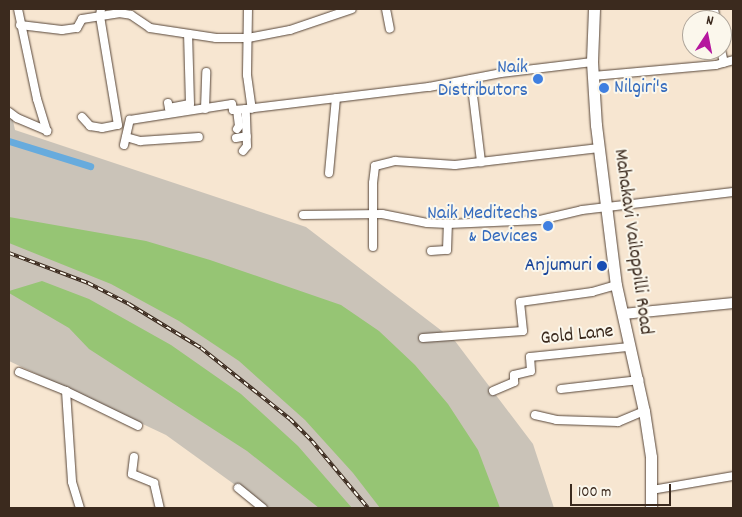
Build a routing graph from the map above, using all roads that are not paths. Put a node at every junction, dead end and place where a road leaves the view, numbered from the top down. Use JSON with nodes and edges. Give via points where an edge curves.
{"nodes":[{"id":1,"x":18,"y":9,"type":"edge"},
{"id":2,"x":248,"y":9,"type":"edge"},
{"id":3,"x":352,"y":9,"type":"edge"},
{"id":4,"x":386,"y":9,"type":"edge"},
{"id":5,"x":594,"y":9,"type":"edge"},
{"id":6,"x":101,"y":12,"type":"edge"},
{"id":7,"x":20,"y":25,"type":"junction"},
{"id":8,"x":390,"y":29,"type":"dead end"},
{"id":9,"x":188,"y":34,"type":"junction"},
{"id":10,"x":248,"y":38,"type":"junction"},
{"id":11,"x":724,"y":60,"type":"edge"},
{"id":12,"x":733,"y":60,"type":"edge"},
{"id":13,"x":592,"y":62,"type":"junction"},
{"id":14,"x":724,"y":63,"type":"junction"},
{"id":15,"x":206,"y":72,"type":"dead end"},
{"id":16,"x":593,"y":76,"type":"junction"},
{"id":17,"x":471,"y":79,"type":"junction"},
{"id":18,"x":336,"y":98,"type":"junction"},
{"id":19,"x":168,"y":103,"type":"dead end"},
{"id":20,"x":190,"y":108,"type":"junction"},
{"id":21,"x":205,"y":109,"type":"junction"},
{"id":22,"x":245,"y":109,"type":"junction"},
{"id":23,"x":9,"y":112,"type":"edge"},
{"id":24,"x":82,"y":117,"type":"dead end"},
{"id":25,"x":118,"y":125,"type":"junction"},
{"id":26,"x":128,"y":128,"type":"junction"},
{"id":27,"x":199,"y":136,"type":"dead end"},
{"id":28,"x":247,"y":136,"type":"junction"},
{"id":29,"x":599,"y":148,"type":"junction"},
{"id":30,"x":243,"y":150,"type":"dead end"},
{"id":31,"x":482,"y":162,"type":"junction"},
{"id":32,"x":328,"y":173,"type":"dead end"},
{"id":33,"x":733,"y":192,"type":"edge"},
{"id":34,"x":608,"y":207,"type":"junction"},
{"id":35,"x":373,"y":213,"type":"junction"},
{"id":36,"x":304,"y":215,"type":"dead end"},
{"id":37,"x":448,"y":224,"type":"junction"},
{"id":38,"x":374,"y":247,"type":"dead end"},
{"id":39,"x":431,"y":251,"type":"dead end"},
{"id":40,"x":616,"y":285,"type":"junction"},
{"id":41,"x":733,"y":303,"type":"edge"},
{"id":42,"x":622,"y":314,"type":"junction"},
{"id":43,"x":423,"y":338,"type":"dead end"},
{"id":44,"x":629,"y":347,"type":"junction"},
{"id":45,"x":18,"y":372,"type":"dead end"},
{"id":46,"x":639,"y":380,"type":"junction"},
{"id":47,"x":561,"y":389,"type":"dead end"},
{"id":48,"x":66,"y":391,"type":"junction"},
{"id":49,"x":493,"y":391,"type":"dead end"},
{"id":50,"x":644,"y":411,"type":"junction"},
{"id":51,"x":535,"y":415,"type":"dead end"},
{"id":52,"x":138,"y":426,"type":"dead end"},
{"id":53,"x":134,"y":457,"type":"dead end"},
{"id":54,"x":733,"y":476,"type":"edge"},
{"id":55,"x":238,"y":488,"type":"dead end"},
{"id":56,"x":652,"y":490,"type":"junction"},
{"id":57,"x":80,"y":508,"type":"edge"},
{"id":58,"x":160,"y":508,"type":"edge"},
{"id":59,"x":263,"y":508,"type":"edge"},
{"id":60,"x":651,"y":508,"type":"edge"}],
"edges":[{"from":1,"to":7,"type":"street"},
{"from":2,"to":10,"type":"street"},
{"from":3,"to":10,"type":"street","via":[[290,30]]},
{"from":4,"to":8,"type":"street"},
{"from":5,"to":13,"type":"main road","name":"Mahakavi Vailoppilli Road"},
{"from":6,"to":7,"type":"street","via":[[82,19],[77,28],[62,30]]},
{"from":6,"to":9,"type":"street","via":[[131,15],[150,28]]},
{"from":6,"to":25,"type":"street"},
{"from":7,"to":23,"type":"street","via":[[37,99],[48,130]]},
{"from":9,"to":10,"type":"street"},
{"from":9,"to":20,"type":"street"},
{"from":10,"to":22,"type":"street"},
{"from":11,"to":14,"type":"street"},
{"from":12,"to":14,"type":"street"},
{"from":13,"to":16,"type":"main road","name":"Mahakavi Vailoppilli Road"},
{"from":13,"to":17,"type":"street"},
{"from":14,"to":16,"type":"street"},
{"from":15,"to":21,"type":"street"},
{"from":16,"to":29,"type":"main road","name":"Mahakavi Vailoppilli Road"},
{"from":17,"to":18,"type":"street"},
{"from":17,"to":31,"type":"street"},
{"from":18,"to":22,"type":"street"},
{"from":18,"to":32,"type":"street"},
{"from":19,"to":20,"type":"street","via":[[169,108]]},
{"from":20,"to":21,"type":"street"},
{"from":20,"to":26,"type":"street","via":[[130,120]]},
{"from":21,"to":22,"type":"street","via":[[232,104],[233,110]]},
{"from":22,"to":28,"type":"street"},
{"from":22,"to":28,"type":"street","via":[[237,133]]},
{"from":24,"to":25,"type":"street","via":[[90,126]]},
{"from":25,"to":26,"type":"street"},
{"from":26,"to":27,"type":"street","via":[[125,141]]},
{"from":28,"to":30,"type":"street","via":[[247,146]]},
{"from":29,"to":31,"type":"street"},
{"from":29,"to":34,"type":"main road","name":"Mahakavi Vailoppilli Road"},
{"from":31,"to":35,"type":"street","via":[[455,165],[395,161],[375,166]]},
{"from":33,"to":34,"type":"street"},
{"from":34,"to":37,"type":"street","via":[[540,220]]},
{"from":34,"to":40,"type":"main road","name":"Mahakavi Vailoppilli Road"},
{"from":35,"to":36,"type":"street"},
{"from":35,"to":37,"type":"street"},
{"from":35,"to":38,"type":"street"},
{"from":37,"to":39,"type":"street","via":[[447,250]]},
{"from":40,"to":42,"type":"main road","name":"Mahakavi Vailoppilli Road"},
{"from":40,"to":43,"type":"street","via":[[592,292],[520,302],[523,331]]},
{"from":41,"to":42,"type":"street"},
{"from":42,"to":44,"type":"main road","name":"Mahakavi Vailoppilli Road"},
{"from":44,"to":46,"type":"main road","name":"Mahakavi Vailoppilli Road"},
{"from":44,"to":49,"type":"street","name":"Gold Lane","via":[[530,357],[531,371],[514,375],[514,382]]},
{"from":45,"to":48,"type":"street"},
{"from":46,"to":47,"type":"street"},
{"from":46,"to":50,"type":"main road","name":"Mahakavi Vailoppilli Road"},
{"from":48,"to":52,"type":"street"},
{"from":48,"to":57,"type":"street","via":[[72,482]]},
{"from":50,"to":51,"type":"street","via":[[618,422],[556,420]]},
{"from":50,"to":56,"type":"main road","name":"Mahakavi Vailoppilli Road"},
{"from":53,"to":58,"type":"street","via":[[132,474],[154,483]]},
{"from":54,"to":56,"type":"street"},
{"from":55,"to":59,"type":"street"},
{"from":56,"to":60,"type":"main road","name":"Mahakavi Vailoppilli Road"}]}
